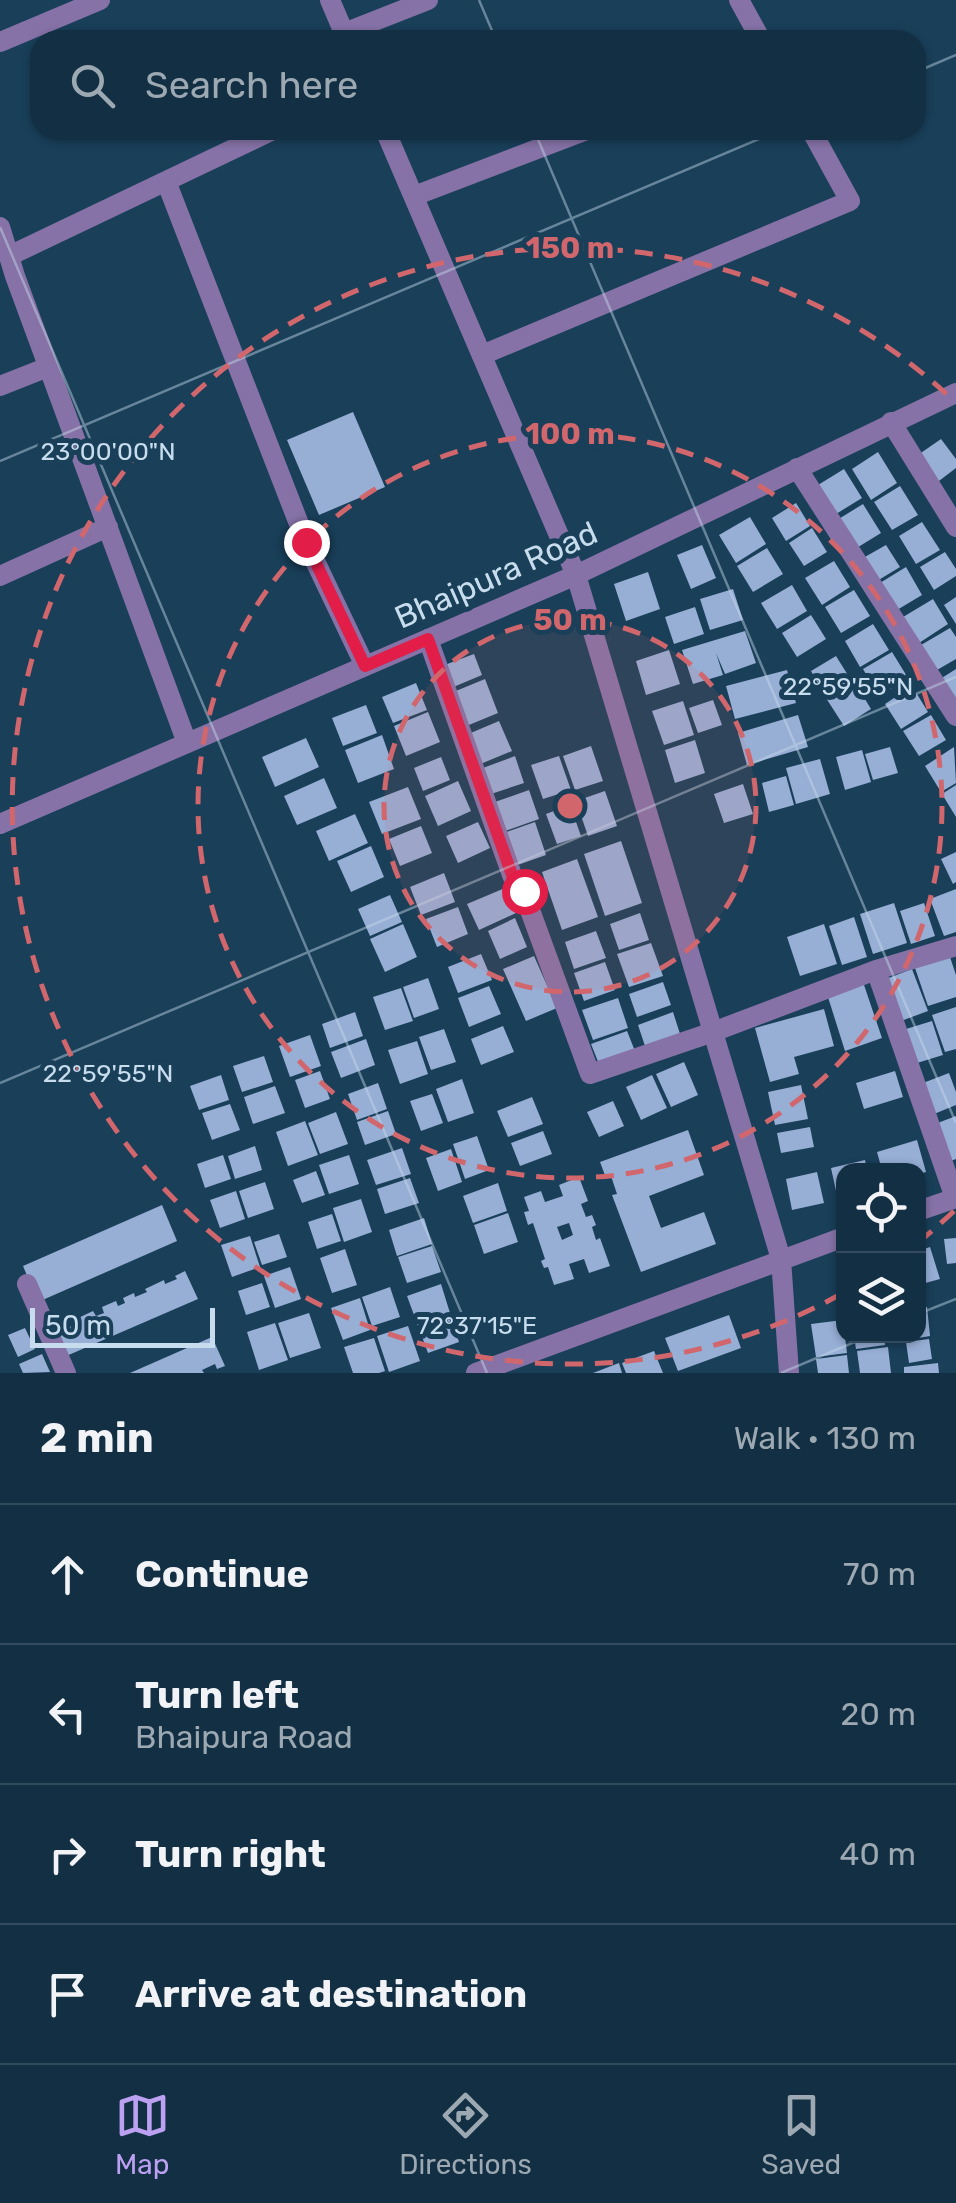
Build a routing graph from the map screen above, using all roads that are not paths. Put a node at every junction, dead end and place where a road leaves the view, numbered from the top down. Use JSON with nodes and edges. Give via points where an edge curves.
{"nodes":[{"id":1,"x":100,"y":0,"type":"edge"},
{"id":2,"x":330,"y":0,"type":"edge"},
{"id":3,"x":428,"y":0,"type":"edge"},
{"id":4,"x":739,"y":0,"type":"edge"},
{"id":5,"x":343,"y":30,"type":"edge"},
{"id":6,"x":362,"y":30,"type":"edge"},
{"id":7,"x":756,"y":30,"type":"edge"},
{"id":8,"x":0,"y":42,"type":"edge"},
{"id":9,"x":252,"y":140,"type":"edge"},
{"id":10,"x":390,"y":140,"type":"edge"},
{"id":11,"x":561,"y":140,"type":"edge"},
{"id":12,"x":816,"y":140,"type":"edge"},
{"id":13,"x":166,"y":181,"type":"junction"},
{"id":14,"x":414,"y":196,"type":"junction"},
{"id":15,"x":0,"y":227,"type":"edge"},
{"id":16,"x":9,"y":256,"type":"junction"},
{"id":17,"x":482,"y":355,"type":"junction"},
{"id":18,"x":48,"y":366,"type":"junction"},
{"id":19,"x":0,"y":386,"type":"edge"},
{"id":20,"x":956,"y":392,"type":"edge"},
{"id":21,"x":891,"y":422,"type":"junction"},
{"id":22,"x":797,"y":468,"type":"junction"},
{"id":23,"x":108,"y":527,"type":"junction"},
{"id":24,"x":956,"y":527,"type":"edge"},
{"id":25,"x":576,"y":575,"type":"junction"},
{"id":26,"x":0,"y":576,"type":"edge"},
{"id":27,"x":428,"y":639,"type":"junction"},
{"id":28,"x":365,"y":666,"type":"junction"},
{"id":29,"x":956,"y":716,"type":"edge"},
{"id":30,"x":187,"y":743,"type":"junction"},
{"id":31,"x":0,"y":824,"type":"edge"},
{"id":32,"x":956,"y":946,"type":"edge"},
{"id":33,"x":876,"y":970,"type":"junction"},
{"id":34,"x":713,"y":1032,"type":"junction"},
{"id":35,"x":956,"y":1198,"type":"edge"},
{"id":36,"x":926,"y":1207,"type":"edge"},
{"id":37,"x":836,"y":1239,"type":"edge"},
{"id":38,"x":780,"y":1258,"type":"junction"},
{"id":39,"x":28,"y":1284,"type":"dead end"},
{"id":40,"x":66,"y":1373,"type":"edge"},
{"id":41,"x":476,"y":1373,"type":"edge"},
{"id":42,"x":789,"y":1373,"type":"edge"}],
"edges":[{"from":1,"to":8,"type":"street"},
{"from":2,"to":5,"type":"street"},
{"from":3,"to":6,"type":"street"},
{"from":4,"to":7,"type":"street"},
{"from":9,"to":13,"type":"street"},
{"from":10,"to":14,"type":"street"},
{"from":11,"to":14,"type":"street"},
{"from":12,"to":17,"type":"street","via":[[850,201]]},
{"from":13,"to":16,"type":"street"},
{"from":13,"to":28,"type":"street","via":[[306,542]]},
{"from":14,"to":17,"type":"street"},
{"from":15,"to":16,"type":"street"},
{"from":16,"to":18,"type":"street"},
{"from":17,"to":25,"type":"street"},
{"from":18,"to":19,"type":"street"},
{"from":18,"to":23,"type":"street"},
{"from":20,"to":21,"type":"street","name":"Bhaipura Road"},
{"from":21,"to":22,"type":"street","name":"Bhaipura Road"},
{"from":21,"to":24,"type":"street"},
{"from":22,"to":25,"type":"street","name":"Bhaipura Road"},
{"from":22,"to":29,"type":"street"},
{"from":23,"to":26,"type":"street"},
{"from":23,"to":30,"type":"street"},
{"from":25,"to":27,"type":"street","name":"Bhaipura Road"},
{"from":25,"to":34,"type":"street"},
{"from":27,"to":28,"type":"street","name":"Bhaipura Road"},
{"from":27,"to":34,"type":"street","via":[[590,1074]]},
{"from":28,"to":30,"type":"street","name":"Bhaipura Road"},
{"from":30,"to":31,"type":"street","name":"Bhaipura Road"},
{"from":32,"to":33,"type":"street"},
{"from":33,"to":34,"type":"street"},
{"from":33,"to":35,"type":"street"},
{"from":34,"to":38,"type":"street"},
{"from":35,"to":36,"type":"street"},
{"from":37,"to":38,"type":"street"},
{"from":38,"to":41,"type":"street"},
{"from":38,"to":42,"type":"street"},
{"from":39,"to":40,"type":"street"}]}
